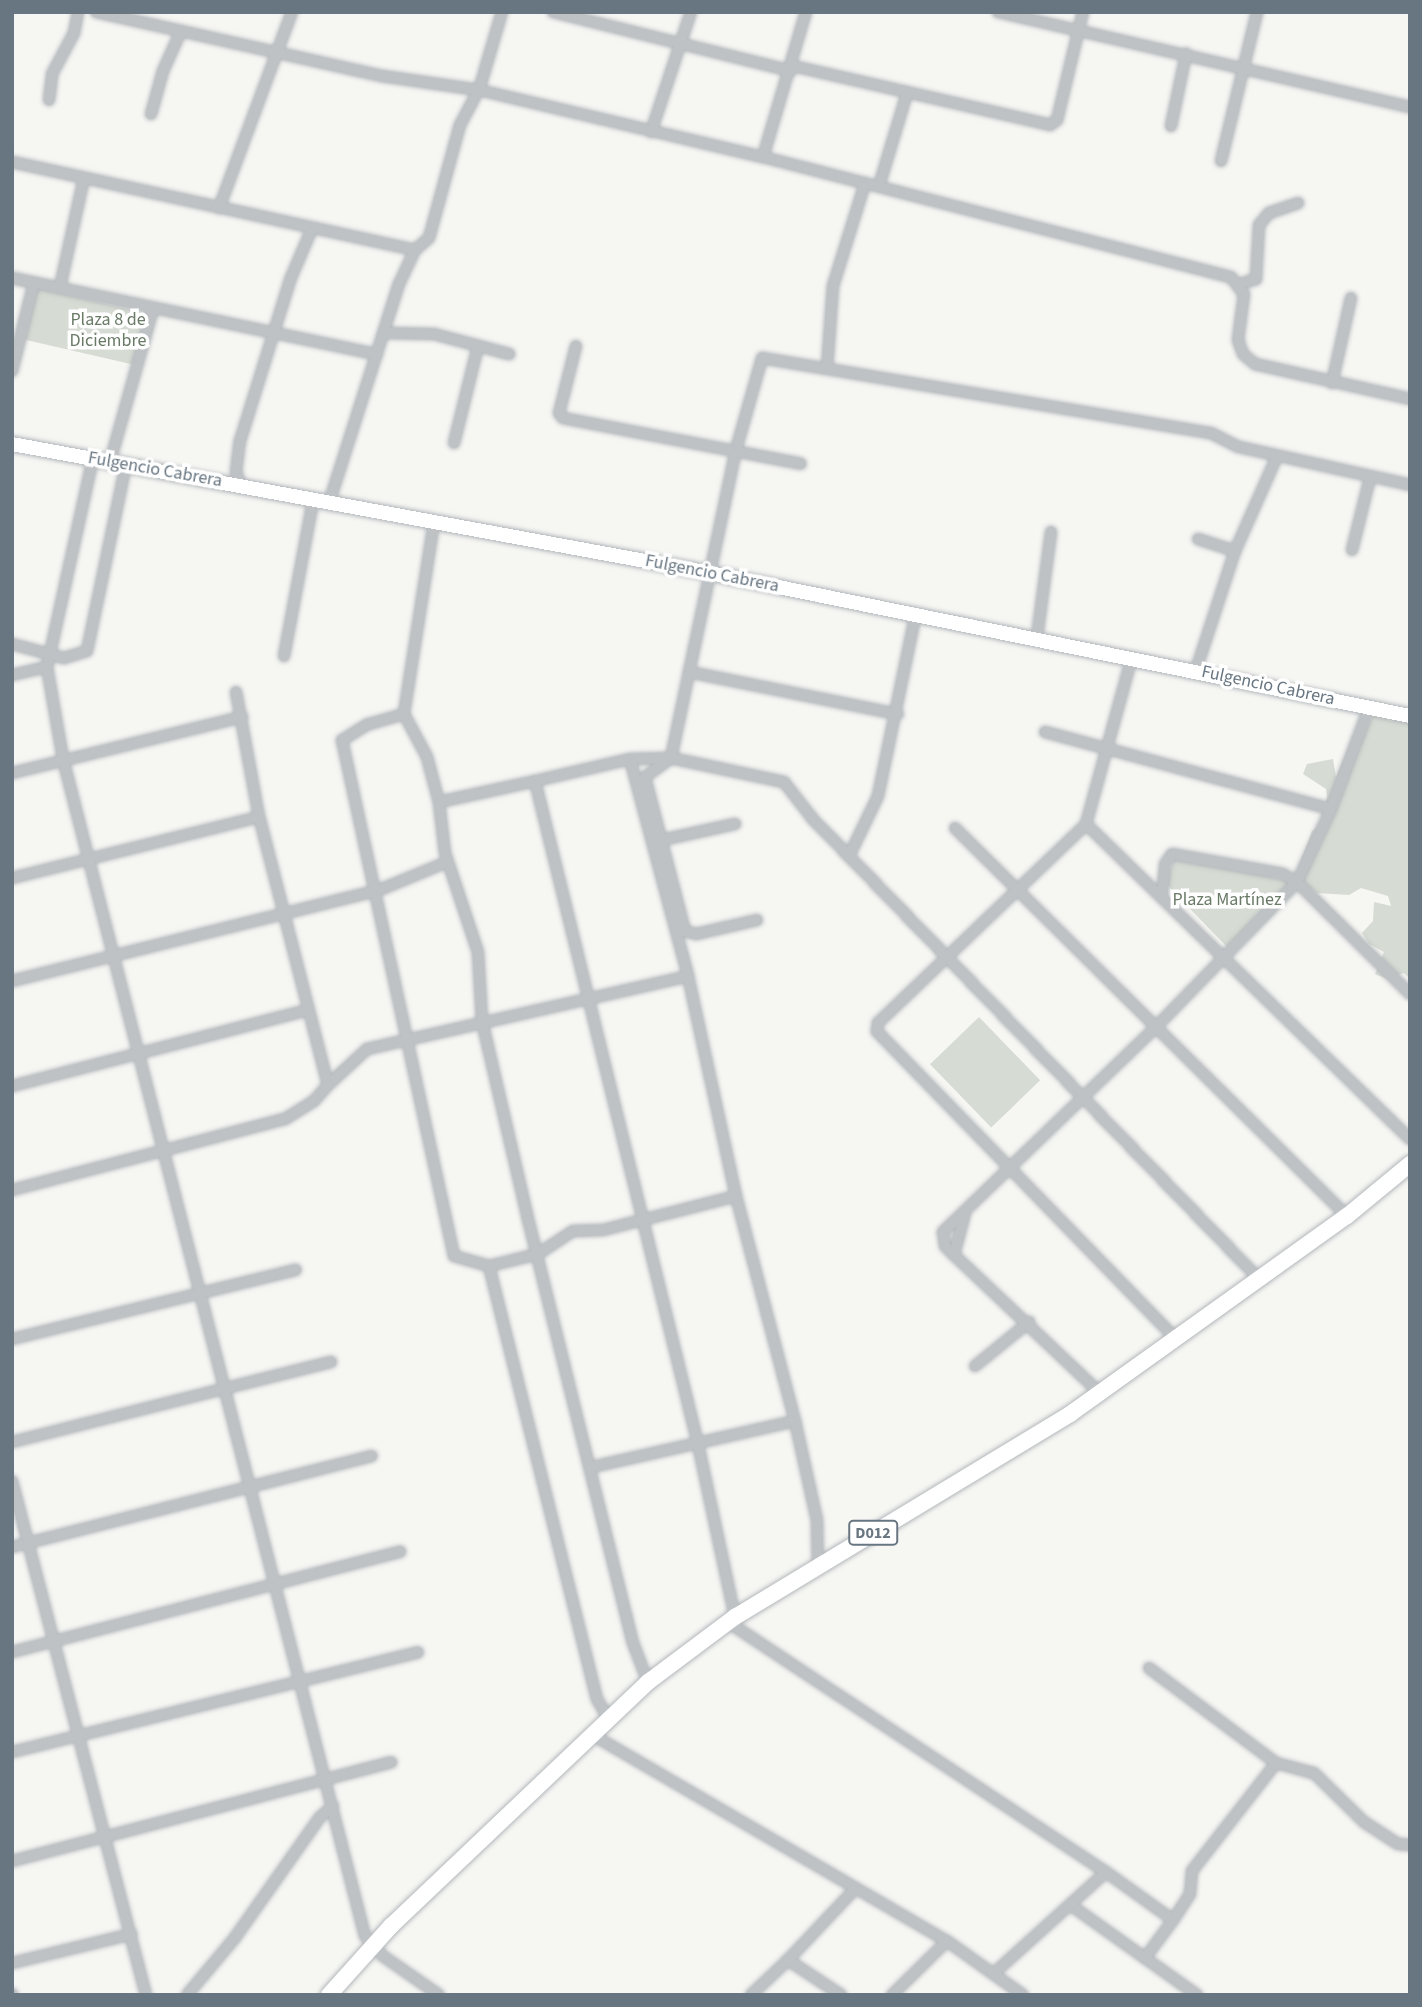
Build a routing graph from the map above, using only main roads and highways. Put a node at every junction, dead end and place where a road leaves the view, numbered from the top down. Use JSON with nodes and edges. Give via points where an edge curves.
{"nodes":[{"id":1,"x":12,"y":443,"type":"edge"},
{"id":2,"x":1410,"y":716,"type":"edge"},
{"id":3,"x":1410,"y":1164,"type":"edge"},
{"id":4,"x":329,"y":1995,"type":"edge"}],
"edges":[{"from":1,"to":2,"type":"main road","name":"Fulgencio Cabrera","via":[[916,613]]},
{"from":3,"to":4,"type":"main road","number":"D012","via":[[1348,1216],[1178,1340],[1100,1393],[732,1619],[648,1682],[370,1946]]}]}
